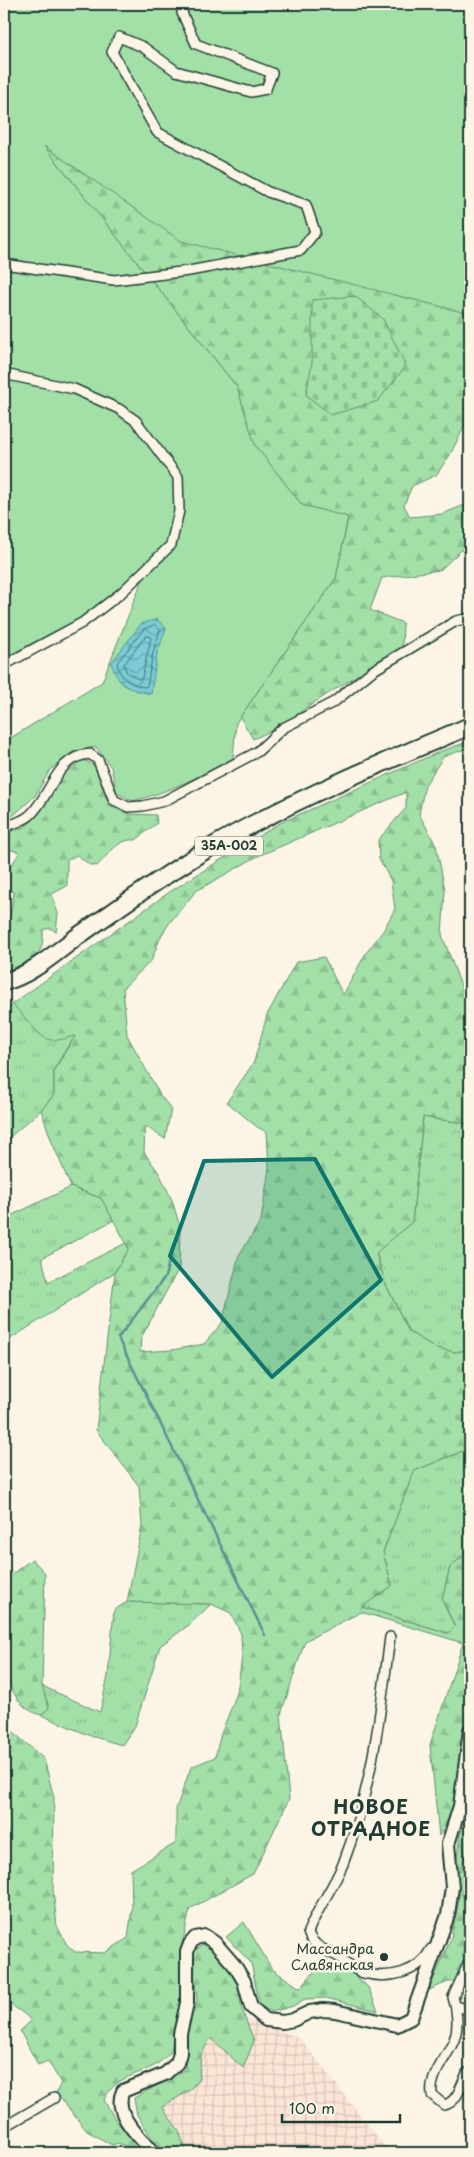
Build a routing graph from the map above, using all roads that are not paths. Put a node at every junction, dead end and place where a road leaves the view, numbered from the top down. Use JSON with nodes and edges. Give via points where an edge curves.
{"nodes":[{"id":1,"x":184,"y":4,"type":"edge"},
{"id":2,"x":4,"y":264,"type":"edge"},
{"id":3,"x":4,"y":374,"type":"edge"},
{"id":4,"x":470,"y":618,"type":"edge"},
{"id":5,"x":4,"y":665,"type":"edge"},
{"id":6,"x":470,"y":726,"type":"edge"},
{"id":7,"x":470,"y":733,"type":"edge"},
{"id":8,"x":4,"y":827,"type":"edge"},
{"id":9,"x":4,"y":982,"type":"edge"},
{"id":10,"x":4,"y":989,"type":"edge"},
{"id":11,"x":390,"y":1637,"type":"dead end"},
{"id":12,"x":470,"y":1730,"type":"edge"},
{"id":13,"x":470,"y":1790,"type":"edge"},
{"id":14,"x":460,"y":1806,"type":"junction"},
{"id":15,"x":448,"y":1915,"type":"junction"},
{"id":16,"x":470,"y":1960,"type":"edge"},
{"id":17,"x":456,"y":2006,"type":"junction"},
{"id":18,"x":470,"y":2010,"type":"edge"},
{"id":19,"x":470,"y":2072,"type":"edge"},
{"id":20,"x":54,"y":2098,"type":"dead end"},
{"id":21,"x":4,"y":2127,"type":"edge"},
{"id":22,"x":154,"y":2153,"type":"edge"}],
"edges":[{"from":1,"to":2,"type":"street","via":[[182,14],[196,44],[272,73],[266,89],[251,92],[176,71],[143,47],[119,37],[112,52],[156,132],[268,192],[306,204],[314,232],[301,250],[188,271],[114,280]]},
{"from":3,"to":5,"type":"street","via":[[74,389],[119,409],[136,421],[178,478],[179,511],[171,545],[120,594],[82,623]]},
{"from":4,"to":8,"type":"street","via":[[456,621],[372,671],[334,702],[283,728],[257,752],[164,801],[128,807],[119,803],[114,800],[98,760],[90,754],[81,755],[60,770],[30,814],[20,822]]},
{"from":6,"to":9,"type":"highway","number":"35А-002","via":[[258,822],[206,850],[35,966]]},
{"from":7,"to":10,"type":"highway","number":"35А-002","via":[[272,822],[150,894],[40,972]]},
{"from":11,"to":15,"type":"street","via":[[374,1756],[364,1800],[342,1866],[308,1932],[315,1945],[361,1972],[387,1975],[419,1966],[427,1957]]},
{"from":12,"to":14,"type":"main road"},
{"from":13,"to":14,"type":"street"},
{"from":14,"to":15,"type":"main road","via":[[448,1844],[452,1887]]},
{"from":15,"to":22,"type":"main road","via":[[411,2018],[397,2025],[329,2010],[317,2010],[283,2022],[266,2020],[251,2007],[240,1973],[221,1949],[205,1936],[195,1938],[187,1952],[188,2003],[177,2063],[165,2074],[122,2091],[118,2101],[121,2112]]},
{"from":16,"to":17,"type":"street","via":[[453,1997]]},
{"from":17,"to":18,"type":"street"},
{"from":17,"to":19,"type":"street","via":[[454,2039],[441,2062],[431,2088],[432,2095],[444,2105],[455,2098]]},
{"from":20,"to":21,"type":"street"}]}
